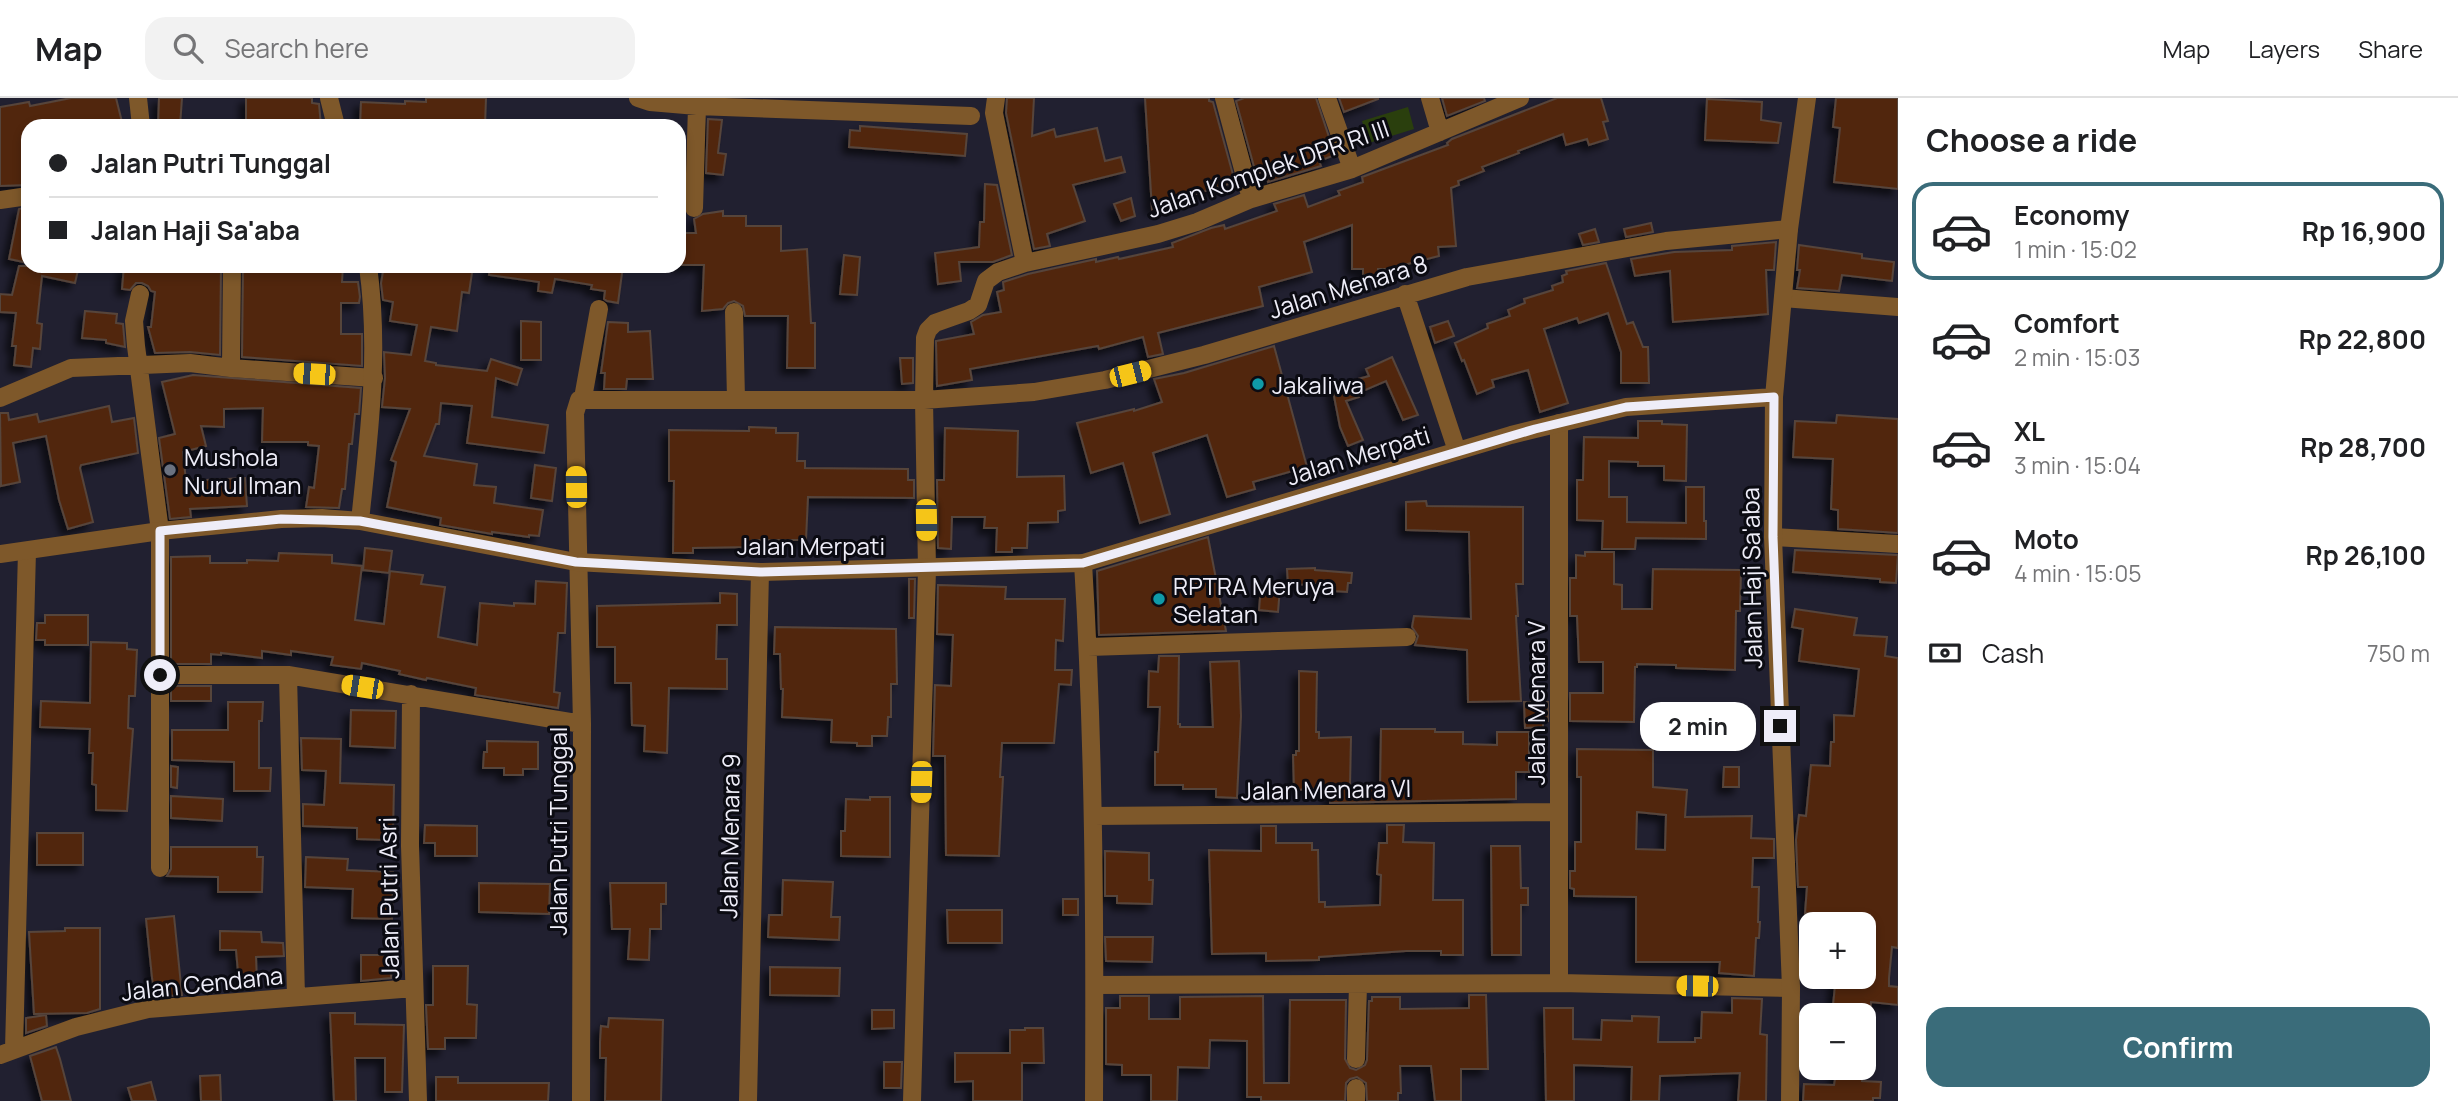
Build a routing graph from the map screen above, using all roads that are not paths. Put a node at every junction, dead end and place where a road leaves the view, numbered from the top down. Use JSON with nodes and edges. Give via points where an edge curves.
{"nodes":[{"id":1,"x":138,"y":98,"type":"edge"},
{"id":2,"x":330,"y":98,"type":"edge"},
{"id":3,"x":638,"y":98,"type":"edge"},
{"id":4,"x":996,"y":98,"type":"edge"},
{"id":5,"x":1224,"y":98,"type":"edge"},
{"id":6,"x":1327,"y":98,"type":"edge"},
{"id":7,"x":1430,"y":98,"type":"edge"},
{"id":8,"x":1520,"y":98,"type":"edge"},
{"id":9,"x":1807,"y":98,"type":"edge"},
{"id":10,"x":702,"y":103,"type":"edge"},
{"id":11,"x":819,"y":104,"type":"edge"},
{"id":12,"x":971,"y":116,"type":"dead end"},
{"id":13,"x":140,"y":119,"type":"edge"},
{"id":14,"x":334,"y":119,"type":"edge"},
{"id":15,"x":1440,"y":132,"type":"junction"},
{"id":16,"x":1352,"y":169,"type":"junction"},
{"id":17,"x":21,"y":198,"type":"edge"},
{"id":18,"x":1251,"y":199,"type":"junction"},
{"id":19,"x":0,"y":200,"type":"edge"},
{"id":20,"x":695,"y":208,"type":"dead end"},
{"id":21,"x":1789,"y":229,"type":"junction"},
{"id":22,"x":1025,"y":263,"type":"junction"},
{"id":23,"x":232,"y":273,"type":"edge"},
{"id":24,"x":369,"y":273,"type":"edge"},
{"id":25,"x":140,"y":294,"type":"dead end"},
{"id":26,"x":1405,"y":294,"type":"junction"},
{"id":27,"x":1783,"y":298,"type":"junction"},
{"id":28,"x":1898,"y":307,"type":"edge"},
{"id":29,"x":599,"y":310,"type":"dead end"},
{"id":30,"x":734,"y":312,"type":"dead end"},
{"id":31,"x":140,"y":364,"type":"junction"},
{"id":32,"x":231,"y":368,"type":"junction"},
{"id":33,"x":374,"y":377,"type":"junction"},
{"id":34,"x":1774,"y":397,"type":"junction"},
{"id":35,"x":0,"y":398,"type":"edge"},
{"id":36,"x":583,"y":398,"type":"junction"},
{"id":37,"x":736,"y":399,"type":"junction"},
{"id":38,"x":924,"y":400,"type":"junction"},
{"id":39,"x":1559,"y":423,"type":"junction"},
{"id":40,"x":1457,"y":451,"type":"junction"},
{"id":41,"x":360,"y":521,"type":"junction"},
{"id":42,"x":160,"y":531,"type":"junction"},
{"id":43,"x":1773,"y":537,"type":"junction"},
{"id":44,"x":1898,"y":544,"type":"edge"},
{"id":45,"x":27,"y":551,"type":"junction"},
{"id":46,"x":0,"y":554,"type":"edge"},
{"id":47,"x":576,"y":562,"type":"junction"},
{"id":48,"x":1083,"y":563,"type":"junction"},
{"id":49,"x":927,"y":569,"type":"junction"},
{"id":50,"x":760,"y":572,"type":"junction"},
{"id":51,"x":1407,"y":637,"type":"dead end"},
{"id":52,"x":1088,"y":647,"type":"junction"},
{"id":53,"x":160,"y":675,"type":"junction"},
{"id":54,"x":288,"y":675,"type":"junction"},
{"id":55,"x":411,"y":694,"type":"junction"},
{"id":56,"x":582,"y":724,"type":"junction"},
{"id":57,"x":1559,"y":811,"type":"junction"},
{"id":58,"x":1093,"y":816,"type":"junction"},
{"id":59,"x":160,"y":868,"type":"dead end"},
{"id":60,"x":1559,"y":983,"type":"junction"},
{"id":61,"x":1358,"y":984,"type":"junction"},
{"id":62,"x":1095,"y":985,"type":"junction"},
{"id":63,"x":415,"y":988,"type":"junction"},
{"id":64,"x":1791,"y":988,"type":"junction"},
{"id":65,"x":296,"y":997,"type":"junction"},
{"id":66,"x":7,"y":1052,"type":"edge"},
{"id":67,"x":1356,"y":1059,"type":"dead end"},
{"id":68,"x":418,"y":1101,"type":"edge"},
{"id":69,"x":581,"y":1101,"type":"edge"},
{"id":70,"x":748,"y":1101,"type":"edge"},
{"id":71,"x":912,"y":1101,"type":"edge"},
{"id":72,"x":1094,"y":1101,"type":"edge"},
{"id":73,"x":1790,"y":1101,"type":"edge"}],
"edges":[{"from":1,"to":13,"type":"street"},
{"from":2,"to":14,"type":"street"},
{"from":3,"to":10,"type":"street"},
{"from":4,"to":22,"type":"street","via":[[994,113]]},
{"from":5,"to":18,"type":"street"},
{"from":6,"to":16,"type":"street"},
{"from":7,"to":15,"type":"street"},
{"from":8,"to":15,"type":"street","name":"Jalan Komplek DPR RI III"},
{"from":9,"to":21,"type":"street","name":"Jalan Haji Sa'aba"},
{"from":10,"to":11,"type":"street"},
{"from":10,"to":20,"type":"street"},
{"from":11,"to":12,"type":"street"},
{"from":15,"to":16,"type":"street","name":"Jalan Komplek DPR RI III"},
{"from":16,"to":18,"type":"street","name":"Jalan Komplek DPR RI III"},
{"from":17,"to":19,"type":"street"},
{"from":18,"to":22,"type":"street","name":"Jalan Komplek DPR RI III","via":[[1158,234]]},
{"from":21,"to":26,"type":"street","name":"Jalan Menara 8","via":[[1665,241],[1467,277]]},
{"from":21,"to":27,"type":"street","name":"Jalan Haji Sa'aba"},
{"from":22,"to":38,"type":"street","name":"Jalan Komplek DPR RI III","via":[[998,272],[986,281],[978,305],[928,330]]},
{"from":23,"to":32,"type":"street"},
{"from":24,"to":33,"type":"street"},
{"from":25,"to":31,"type":"street","via":[[134,321]]},
{"from":26,"to":38,"type":"street","name":"Jalan Menara 8","via":[[1105,380],[1034,392]]},
{"from":26,"to":40,"type":"street"},
{"from":27,"to":28,"type":"street"},
{"from":27,"to":34,"type":"street","name":"Jalan Haji Sa'aba"},
{"from":29,"to":36,"type":"street","name":"Jalan Putri Tunggal"},
{"from":30,"to":37,"type":"street"},
{"from":31,"to":32,"type":"street","via":[[190,362]]},
{"from":31,"to":35,"type":"street","via":[[71,368]]},
{"from":31,"to":42,"type":"street"},
{"from":32,"to":33,"type":"street"},
{"from":33,"to":41,"type":"street"},
{"from":34,"to":39,"type":"street","name":"Jalan Merpati","via":[[1626,407]]},
{"from":34,"to":43,"type":"street","name":"Jalan Haji Sa'aba"},
{"from":36,"to":37,"type":"street","name":"Jalan Menara 8"},
{"from":36,"to":47,"type":"street","name":"Jalan Putri Tunggal","via":[[575,413]]},
{"from":37,"to":38,"type":"street","name":"Jalan Menara 8"},
{"from":38,"to":49,"type":"street"},
{"from":39,"to":40,"type":"street","name":"Jalan Merpati"},
{"from":39,"to":57,"type":"street","name":"Jalan Menara V"},
{"from":40,"to":48,"type":"street","name":"Jalan Merpati"},
{"from":41,"to":42,"type":"street","name":"Jalan Merpati","via":[[281,519]]},
{"from":41,"to":47,"type":"street","name":"Jalan Merpati"},
{"from":42,"to":45,"type":"street","name":"Jalan Merpati"},
{"from":42,"to":53,"type":"street"},
{"from":43,"to":44,"type":"street"},
{"from":43,"to":64,"type":"street","name":"Jalan Haji Sa'aba"},
{"from":45,"to":46,"type":"street","name":"Jalan Merpati"},
{"from":45,"to":66,"type":"street"},
{"from":47,"to":50,"type":"street","name":"Jalan Merpati"},
{"from":47,"to":56,"type":"street","name":"Jalan Putri Tunggal"},
{"from":48,"to":49,"type":"street","name":"Jalan Merpati"},
{"from":48,"to":52,"type":"street"},
{"from":49,"to":50,"type":"street","name":"Jalan Merpati"},
{"from":49,"to":71,"type":"street"},
{"from":50,"to":70,"type":"street","name":"Jalan Menara 9"},
{"from":51,"to":52,"type":"street"},
{"from":52,"to":58,"type":"street"},
{"from":53,"to":54,"type":"street"},
{"from":53,"to":59,"type":"street"},
{"from":54,"to":55,"type":"street"},
{"from":54,"to":65,"type":"street"},
{"from":55,"to":56,"type":"street"},
{"from":55,"to":63,"type":"street","name":"Jalan Putri Asri"},
{"from":56,"to":69,"type":"street","name":"Jalan Putri Tunggal"},
{"from":57,"to":58,"type":"street","name":"Jalan Menara VI"},
{"from":57,"to":60,"type":"street","name":"Jalan Menara V"},
{"from":58,"to":62,"type":"street"},
{"from":60,"to":61,"type":"street"},
{"from":60,"to":64,"type":"street"},
{"from":61,"to":62,"type":"street"},
{"from":61,"to":67,"type":"street"},
{"from":62,"to":72,"type":"street"},
{"from":63,"to":65,"type":"street","name":"Jalan Cendana"},
{"from":63,"to":68,"type":"street","name":"Jalan Putri Asri"},
{"from":64,"to":73,"type":"street","name":"Jalan Haji Sa'aba"},
{"from":65,"to":66,"type":"street","name":"Jalan Cendana","via":[[148,1009],[76,1027]]}]}
